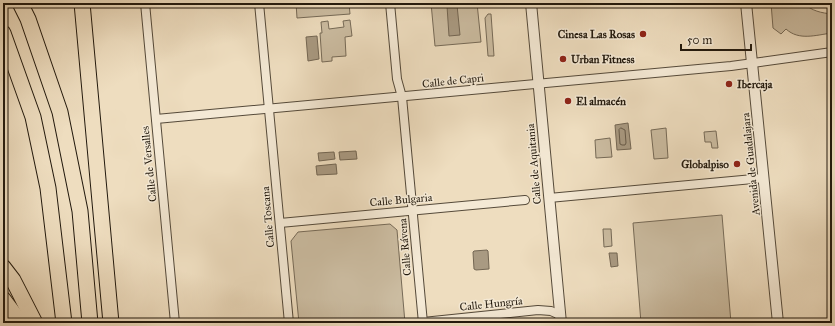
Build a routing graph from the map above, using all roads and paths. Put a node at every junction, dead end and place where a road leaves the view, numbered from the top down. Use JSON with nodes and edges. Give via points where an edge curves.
{"nodes":[{"id":1,"x":20,"y":3,"type":"edge"},
{"id":2,"x":78,"y":3,"type":"edge"},
{"id":3,"x":82,"y":3,"type":"edge"},
{"id":4,"x":145,"y":3,"type":"edge"},
{"id":5,"x":259,"y":3,"type":"edge"},
{"id":6,"x":390,"y":3,"type":"edge"},
{"id":7,"x":531,"y":3,"type":"edge"},
{"id":8,"x":746,"y":3,"type":"edge"},
{"id":9,"x":3,"y":33,"type":"edge"},
{"id":10,"x":85,"y":37,"type":"junction"},
{"id":11,"x":832,"y":52,"type":"edge"},
{"id":12,"x":752,"y":63,"type":"junction"},
{"id":13,"x":538,"y":84,"type":"junction"},
{"id":14,"x":402,"y":97,"type":"junction"},
{"id":15,"x":268,"y":109,"type":"junction"},
{"id":16,"x":156,"y":120,"type":"junction"},
{"id":17,"x":764,"y":178,"type":"junction"},
{"id":18,"x":549,"y":198,"type":"junction"},
{"id":19,"x":525,"y":200,"type":"dead end"},
{"id":20,"x":412,"y":210,"type":"junction"},
{"id":21,"x":280,"y":223,"type":"junction"},
{"id":22,"x":3,"y":267,"type":"edge"},
{"id":23,"x":3,"y":299,"type":"edge"},
{"id":24,"x":560,"y":319,"type":"edge"},
{"id":25,"x":21,"y":323,"type":"edge"},
{"id":26,"x":35,"y":323,"type":"edge"},
{"id":27,"x":64,"y":323,"type":"edge"},
{"id":28,"x":90,"y":323,"type":"edge"},
{"id":29,"x":110,"y":323,"type":"edge"},
{"id":30,"x":175,"y":323,"type":"edge"},
{"id":31,"x":289,"y":323,"type":"edge"},
{"id":32,"x":423,"y":323,"type":"edge"},
{"id":33,"x":778,"y":323,"type":"edge"}],
"edges":[{"from":1,"to":28,"type":"highway","via":[[60,112],[80,211]]},
{"from":2,"to":10,"type":"highway"},
{"from":3,"to":10,"type":"highway"},
{"from":4,"to":16,"type":"street","name":"Calle de Versalles"},
{"from":5,"to":15,"type":"street","name":"Calle Toscana"},
{"from":6,"to":14,"type":"street","name":"Calle Rávena","via":[[397,79]]},
{"from":7,"to":13,"type":"street","name":"Calle de Aquitania"},
{"from":8,"to":12,"type":"street","name":"Avenida de Guadalajara"},
{"from":9,"to":27,"type":"highway","via":[[33,117],[48,188]]},
{"from":10,"to":29,"type":"highway"},
{"from":11,"to":12,"type":"street","name":"Calle de Capri"},
{"from":12,"to":13,"type":"street","name":"Calle de Capri"},
{"from":12,"to":17,"type":"street","name":"Avenida de Guadalajara"},
{"from":13,"to":14,"type":"street","name":"Calle de Capri"},
{"from":13,"to":18,"type":"street","name":"Calle de Aquitania"},
{"from":14,"to":15,"type":"street","name":"Calle de Capri"},
{"from":14,"to":20,"type":"street","name":"Calle Rávena"},
{"from":15,"to":16,"type":"street","name":"Calle de Capri"},
{"from":15,"to":21,"type":"street","name":"Calle Toscana"},
{"from":16,"to":30,"type":"street","name":"Calle de Versalles"},
{"from":17,"to":18,"type":"street"},
{"from":17,"to":33,"type":"street","name":"Avenida de Guadalajara"},
{"from":18,"to":24,"type":"street","name":"Calle de Aquitania"},
{"from":19,"to":20,"type":"street","name":"Calle Bulgaria"},
{"from":20,"to":21,"type":"street","name":"Calle Bulgaria"},
{"from":20,"to":32,"type":"street","name":"Calle Rávena"},
{"from":21,"to":31,"type":"street","name":"Calle Toscana"},
{"from":22,"to":26,"type":"highway","via":[[13,280]]},
{"from":23,"to":25,"type":"highway"},
{"from":24,"to":32,"type":"street","name":"Calle Hungría","via":[[551,311],[538,310]]}]}
